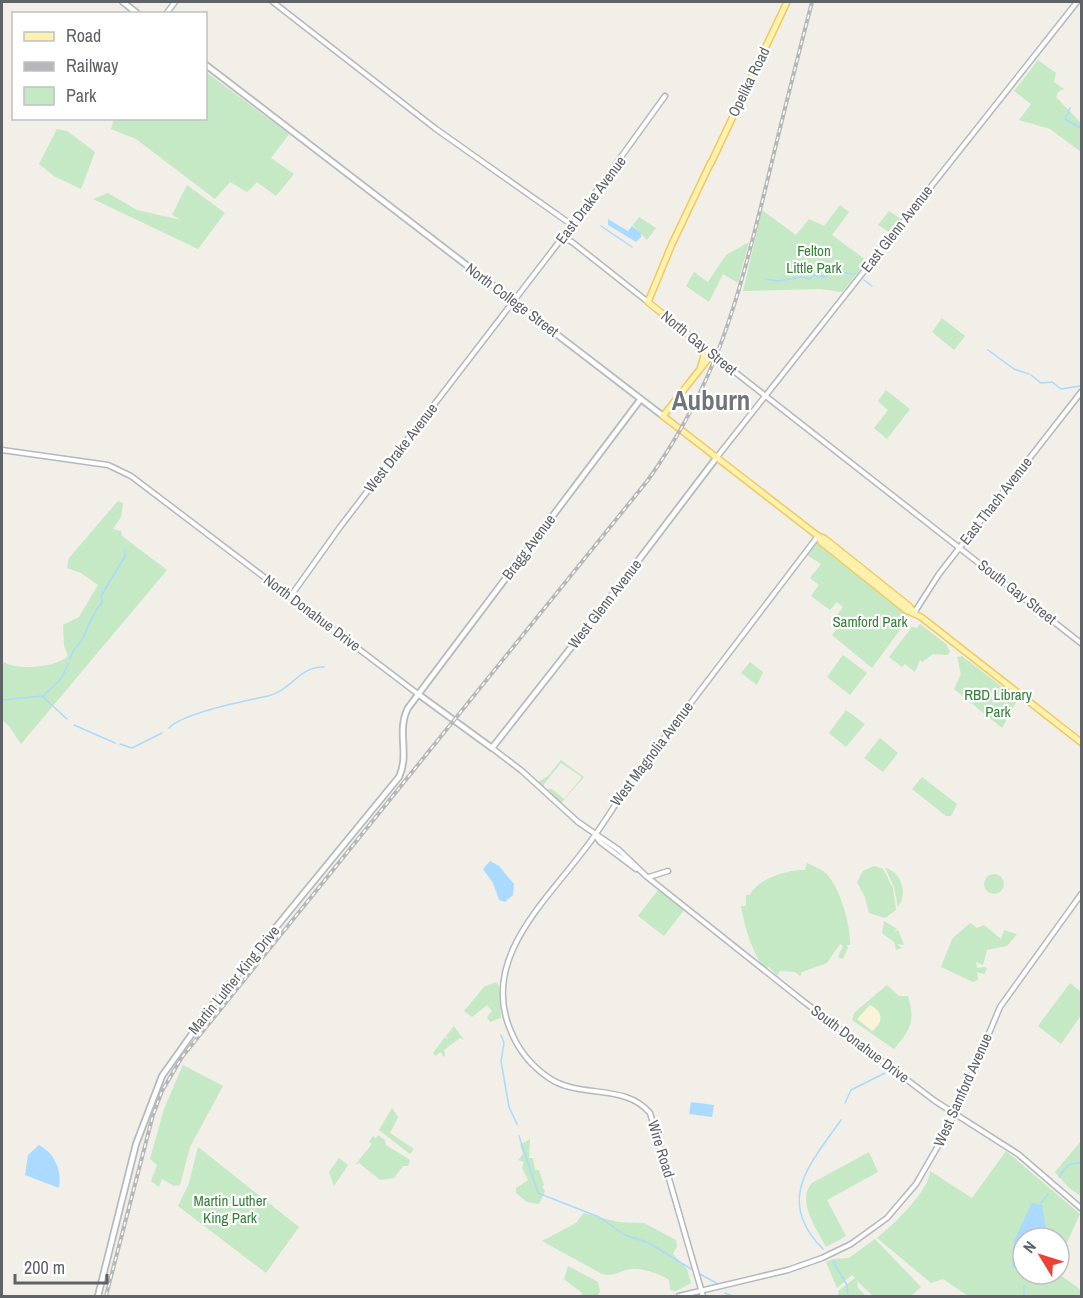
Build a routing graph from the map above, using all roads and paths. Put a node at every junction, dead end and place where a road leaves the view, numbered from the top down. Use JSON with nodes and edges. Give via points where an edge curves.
{"nodes":[{"id":1,"x":123,"y":2,"type":"edge"},
{"id":2,"x":273,"y":2,"type":"edge"},
{"id":3,"x":787,"y":2,"type":"edge"},
{"id":4,"x":1077,"y":2,"type":"edge"},
{"id":5,"x":136,"y":12,"type":"edge"},
{"id":6,"x":207,"y":66,"type":"edge"},
{"id":7,"x":665,"y":96,"type":"dead end"},
{"id":8,"x":571,"y":226,"type":"junction"},
{"id":9,"x":562,"y":238,"type":"junction"},
{"id":10,"x":572,"y":242,"type":"junction"},
{"id":11,"x":513,"y":301,"type":"junction"},
{"id":12,"x":648,"y":302,"type":"junction"},
{"id":13,"x":700,"y":345,"type":"junction"},
{"id":14,"x":712,"y":354,"type":"junction"},
{"id":15,"x":700,"y":370,"type":"junction"},
{"id":16,"x":1082,"y":391,"type":"edge"},
{"id":17,"x":766,"y":395,"type":"junction"},
{"id":18,"x":640,"y":400,"type":"junction"},
{"id":19,"x":663,"y":416,"type":"junction"},
{"id":20,"x":2,"y":450,"type":"edge"},
{"id":21,"x":717,"y":457,"type":"junction"},
{"id":22,"x":867,"y":474,"type":"joint"},
{"id":23,"x":818,"y":536,"type":"junction"},
{"id":24,"x":960,"y":548,"type":"junction"},
{"id":25,"x":290,"y":597,"type":"junction"},
{"id":26,"x":914,"y":613,"type":"junction"},
{"id":27,"x":1082,"y":644,"type":"edge"},
{"id":28,"x":418,"y":694,"type":"junction"},
{"id":29,"x":1082,"y":743,"type":"edge"},
{"id":30,"x":492,"y":748,"type":"junction"},
{"id":31,"x":596,"y":835,"type":"junction"},
{"id":32,"x":668,"y":871,"type":"dead end"},
{"id":33,"x":644,"y":874,"type":"junction"},
{"id":34,"x":1082,"y":893,"type":"edge"},
{"id":35,"x":502,"y":980,"type":"joint"},
{"id":36,"x":955,"y":1114,"type":"junction"},
{"id":37,"x":1082,"y":1209,"type":"edge"},
{"id":38,"x":702,"y":1294,"type":"edge"},
{"id":39,"x":98,"y":1296,"type":"edge"},
{"id":40,"x":679,"y":1296,"type":"edge"}],
"edges":[{"from":1,"to":5,"type":"main road"},
{"from":2,"to":8,"type":"street","via":[[436,129]]},
{"from":3,"to":12,"type":"main road","name":"Opelika Road","via":[[696,191]]},
{"from":4,"to":17,"type":"street","name":"East Glenn Avenue"},
{"from":6,"to":11,"type":"main road","name":"North College Street"},
{"from":7,"to":8,"type":"street","name":"East Drake Avenue"},
{"from":8,"to":9,"type":"street","name":"East Drake Avenue"},
{"from":8,"to":10,"type":"street"},
{"from":9,"to":10,"type":"street","name":"North Gay Street"},
{"from":9,"to":11,"type":"street","name":"East Drake Avenue"},
{"from":10,"to":12,"type":"street","name":"North Gay Street"},
{"from":11,"to":18,"type":"main road","name":"North College Street"},
{"from":11,"to":25,"type":"street","name":"West Drake Avenue"},
{"from":12,"to":13,"type":"main road","name":"North Gay Street"},
{"from":13,"to":14,"type":"main road","name":"North Gay Street"},
{"from":13,"to":15,"type":"main road","via":[[704,356]]},
{"from":14,"to":15,"type":"main road"},
{"from":14,"to":17,"type":"street","name":"North Gay Street"},
{"from":15,"to":19,"type":"main road"},
{"from":16,"to":24,"type":"street","name":"East Thach Avenue"},
{"from":17,"to":21,"type":"street","name":"East Glenn Avenue"},
{"from":17,"to":22,"type":"street","name":"North Gay Street"},
{"from":18,"to":19,"type":"main road","name":"North College Street"},
{"from":18,"to":28,"type":"main road","name":"Bragg Avenue"},
{"from":19,"to":21,"type":"main road","name":"North College Street"},
{"from":20,"to":25,"type":"street","name":"North Donahue Drive","via":[[118,468]]},
{"from":21,"to":23,"type":"main road","name":"North College Street"},
{"from":21,"to":30,"type":"main road","name":"West Glenn Avenue"},
{"from":22,"to":24,"type":"street","name":"South Gay Street"},
{"from":23,"to":26,"type":"main road","name":"North College Street"},
{"from":23,"to":31,"type":"street","name":"West Magnolia Avenue","via":[[629,784]]},
{"from":24,"to":26,"type":"street","name":"East Thach Avenue"},
{"from":24,"to":27,"type":"street","name":"South Gay Street"},
{"from":25,"to":28,"type":"street","name":"North Donahue Drive"},
{"from":26,"to":29,"type":"main road","name":"North College Street"},
{"from":28,"to":30,"type":"main road","name":"North Donahue Drive"},
{"from":28,"to":39,"type":"main road","name":"Martin Luther King Drive","via":[[404,719],[405,760],[399,777],[187,1038],[162,1076],[136,1144]]},
{"from":30,"to":31,"type":"street","name":"North Donahue Drive"},
{"from":31,"to":33,"type":"street","name":"South Donahue Drive"},
{"from":31,"to":35,"type":"street","name":"West Magnolia Avenue","via":[[514,943]]},
{"from":32,"to":33,"type":"street","via":[[655,876]]},
{"from":33,"to":36,"type":"street","name":"South Donahue Drive","via":[[809,1006]]},
{"from":34,"to":36,"type":"street","name":"West Samford Avenue","via":[[1000,1006]]},
{"from":35,"to":38,"type":"street","name":"Wire Road","via":[[503,1010],[508,1024],[533,1066],[559,1083],[587,1092],[622,1095],[650,1113]]},
{"from":36,"to":37,"type":"street","name":"South Donahue Drive","via":[[1018,1154]]},
{"from":36,"to":38,"type":"street","name":"West Samford Avenue","via":[[916,1184],[871,1231],[837,1252]]},
{"from":38,"to":40,"type":"street","name":"West Samford Avenue"}]}
